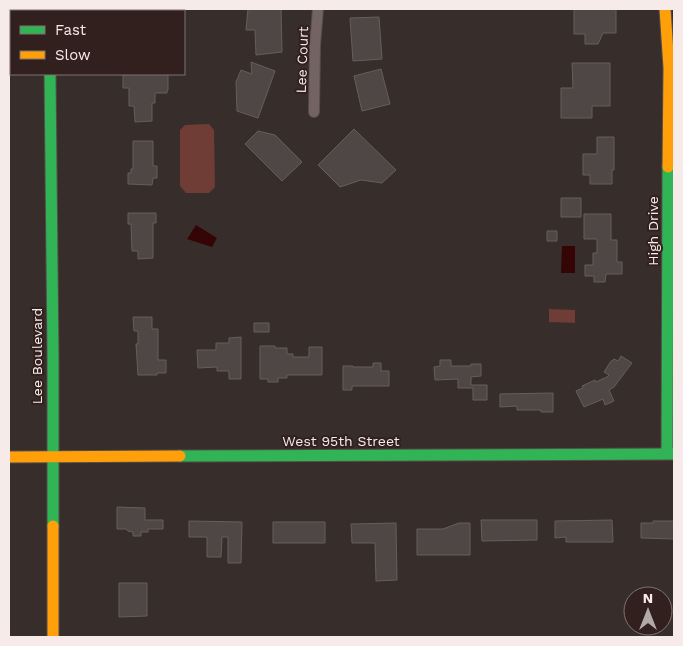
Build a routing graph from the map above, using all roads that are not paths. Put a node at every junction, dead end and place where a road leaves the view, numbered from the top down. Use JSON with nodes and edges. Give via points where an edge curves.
{"nodes":[{"id":1,"x":318,"y":9,"type":"edge"},
{"id":2,"x":665,"y":9,"type":"edge"},
{"id":3,"x":50,"y":75,"type":"edge"},
{"id":4,"x":314,"y":112,"type":"dead end"},
{"id":5,"x":670,"y":454,"type":"edge"},
{"id":6,"x":52,"y":457,"type":"junction"},
{"id":7,"x":9,"y":458,"type":"edge"},
{"id":8,"x":53,"y":637,"type":"edge"}],
"edges":[{"from":1,"to":4,"type":"street","name":"Lee Court"},
{"from":2,"to":5,"type":"street","name":"High Drive","via":[[669,68]]},
{"from":3,"to":6,"type":"street","name":"Lee Boulevard"},
{"from":5,"to":6,"type":"street","name":"West 95th Street"},
{"from":6,"to":7,"type":"street","name":"West 95th Street"},
{"from":6,"to":8,"type":"street","name":"Lee Boulevard"}]}
